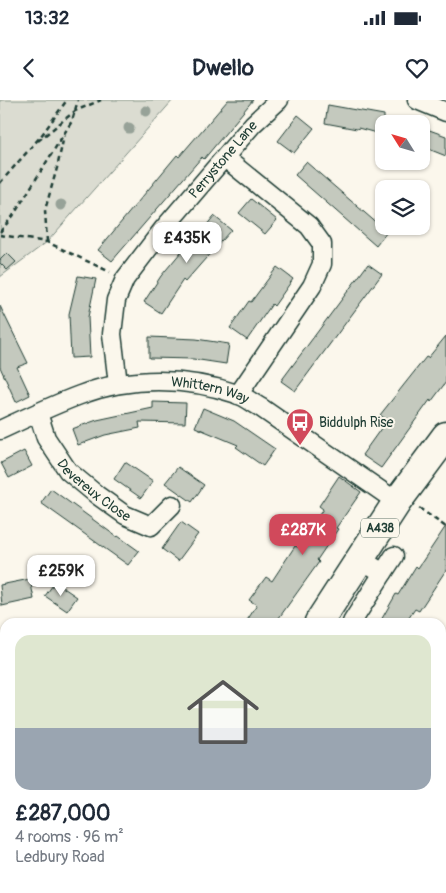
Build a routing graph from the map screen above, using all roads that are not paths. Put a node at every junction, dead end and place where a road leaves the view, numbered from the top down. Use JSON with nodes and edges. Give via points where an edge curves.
{"nodes":[{"id":1,"x":279,"y":100,"type":"edge"},
{"id":2,"x":417,"y":100,"type":"edge"},
{"id":3,"x":446,"y":112,"type":"edge"},
{"id":4,"x":225,"y":158,"type":"junction"},
{"id":5,"x":118,"y":384,"type":"junction"},
{"id":6,"x":238,"y":395,"type":"junction"},
{"id":7,"x":38,"y":413,"type":"junction"},
{"id":8,"x":0,"y":430,"type":"edge"},
{"id":9,"x":446,"y":436,"type":"edge"},
{"id":10,"x":399,"y":499,"type":"junction"},
{"id":11,"x":172,"y":505,"type":"dead end"},
{"id":12,"x":394,"y":556,"type":"dead end"},
{"id":13,"x":359,"y":558,"type":"junction"},
{"id":14,"x":384,"y":573,"type":"junction"},
{"id":15,"x":322,"y":618,"type":"edge"},
{"id":16,"x":355,"y":618,"type":"edge"}],
"edges":[{"from":1,"to":4,"type":"street","name":"Perrystone Lane"},
{"from":2,"to":3,"type":"street"},
{"from":4,"to":5,"type":"street","name":"Perrystone Lane","via":[[125,279],[116,300],[112,334]]},
{"from":4,"to":6,"type":"street","via":[[309,226],[322,244],[322,264],[312,286]]},
{"from":5,"to":6,"type":"street","name":"Whittern Way","via":[[159,380],[195,383]]},
{"from":5,"to":7,"type":"street","name":"Whittern Way","via":[[81,394]]},
{"from":6,"to":10,"type":"street","name":"Whittern Way"},
{"from":7,"to":8,"type":"street","name":"Whittern Way"},
{"from":7,"to":11,"type":"street","name":"Devereux Close","via":[[46,438],[68,471],[125,515],[151,526]]},
{"from":9,"to":10,"type":"highway","number":"A438"},
{"from":10,"to":13,"type":"highway","number":"A438"},
{"from":12,"to":14,"type":"street"},
{"from":13,"to":14,"type":"street"},
{"from":13,"to":15,"type":"highway","number":"A438"},
{"from":14,"to":16,"type":"street"}]}
